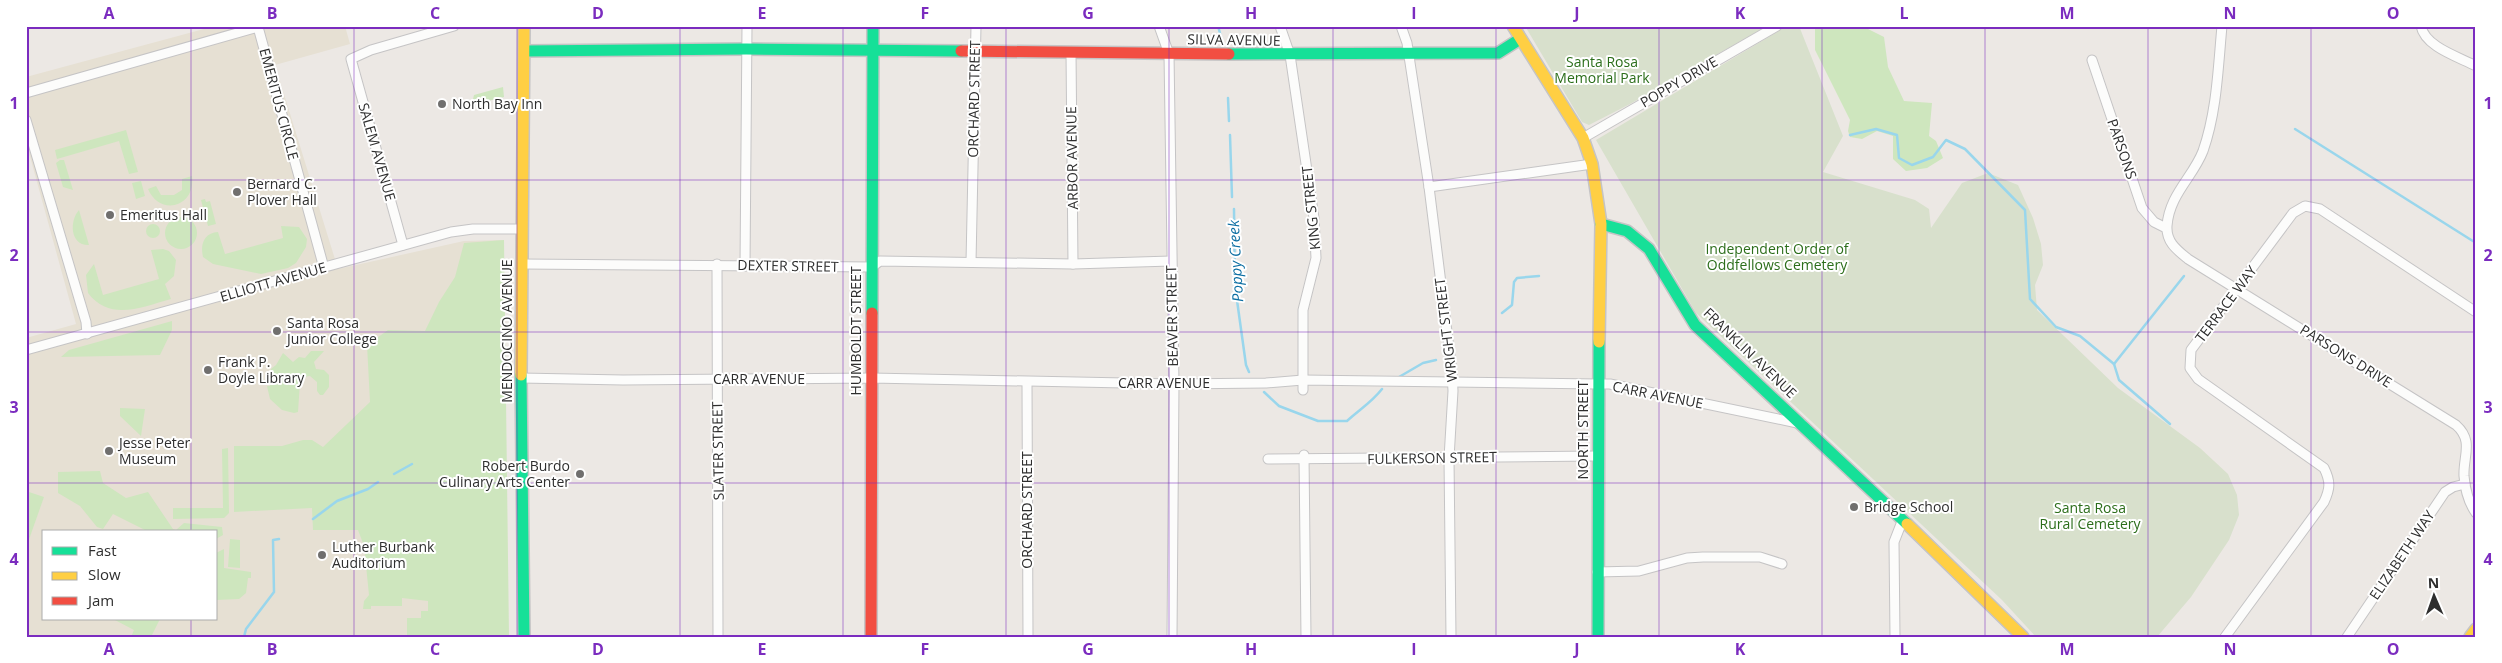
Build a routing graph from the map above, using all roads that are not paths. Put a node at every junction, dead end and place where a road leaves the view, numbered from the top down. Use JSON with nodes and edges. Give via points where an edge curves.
{"nodes":[{"id":1,"x":454,"y":26,"type":"edge"},
{"id":2,"x":524,"y":26,"type":"edge"},
{"id":3,"x":747,"y":26,"type":"edge"},
{"id":4,"x":873,"y":26,"type":"edge"},
{"id":5,"x":976,"y":26,"type":"edge"},
{"id":6,"x":1159,"y":26,"type":"edge"},
{"id":7,"x":1280,"y":26,"type":"edge"},
{"id":8,"x":1401,"y":26,"type":"edge"},
{"id":9,"x":1512,"y":26,"type":"edge"},
{"id":10,"x":1777,"y":26,"type":"edge"},
{"id":11,"x":2222,"y":26,"type":"edge"},
{"id":12,"x":2421,"y":26,"type":"edge"},
{"id":13,"x":1520,"y":39,"type":"junction"},
{"id":14,"x":746,"y":48,"type":"junction"},
{"id":15,"x":525,"y":51,"type":"junction"},
{"id":16,"x":873,"y":51,"type":"junction"},
{"id":17,"x":1071,"y":52,"type":"junction"},
{"id":18,"x":974,"y":53,"type":"junction"},
{"id":19,"x":1408,"y":53,"type":"junction"},
{"id":20,"x":1169,"y":54,"type":"junction"},
{"id":21,"x":1290,"y":55,"type":"junction"},
{"id":22,"x":2092,"y":60,"type":"dead end"},
{"id":23,"x":2476,"y":66,"type":"edge"},
{"id":24,"x":26,"y":93,"type":"edge"},
{"id":25,"x":26,"y":120,"type":"edge"},
{"id":26,"x":1583,"y":138,"type":"junction"},
{"id":27,"x":1592,"y":164,"type":"junction"},
{"id":28,"x":1429,"y":187,"type":"junction"},
{"id":29,"x":1601,"y":224,"type":"junction"},
{"id":30,"x":522,"y":228,"type":"junction"},
{"id":31,"x":2166,"y":228,"type":"junction"},
{"id":32,"x":403,"y":245,"type":"junction"},
{"id":33,"x":1171,"y":261,"type":"junction"},
{"id":34,"x":971,"y":262,"type":"junction"},
{"id":35,"x":522,"y":264,"type":"junction"},
{"id":36,"x":717,"y":264,"type":"junction"},
{"id":37,"x":1073,"y":264,"type":"junction"},
{"id":38,"x":745,"y":266,"type":"junction"},
{"id":39,"x":872,"y":267,"type":"junction"},
{"id":40,"x":324,"y":268,"type":"junction"},
{"id":41,"x":2238,"y":289,"type":"junction"},
{"id":42,"x":2476,"y":312,"type":"edge"},
{"id":43,"x":87,"y":334,"type":"junction"},
{"id":44,"x":26,"y":350,"type":"edge"},
{"id":45,"x":521,"y":378,"type":"junction"},
{"id":46,"x":871,"y":378,"type":"junction"},
{"id":47,"x":717,"y":379,"type":"junction"},
{"id":48,"x":1303,"y":380,"type":"junction"},
{"id":49,"x":1453,"y":382,"type":"junction"},
{"id":50,"x":1027,"y":383,"type":"junction"},
{"id":51,"x":1174,"y":384,"type":"junction"},
{"id":52,"x":1598,"y":384,"type":"junction"},
{"id":53,"x":1302,"y":390,"type":"dead end"},
{"id":54,"x":1802,"y":424,"type":"junction"},
{"id":55,"x":1597,"y":456,"type":"junction"},
{"id":56,"x":1304,"y":457,"type":"junction"},
{"id":57,"x":1449,"y":458,"type":"junction"},
{"id":58,"x":1268,"y":459,"type":"dead end"},
{"id":59,"x":2465,"y":484,"type":"junction"},
{"id":60,"x":2476,"y":514,"type":"edge"},
{"id":61,"x":1903,"y":519,"type":"junction"},
{"id":62,"x":1782,"y":564,"type":"dead end"},
{"id":63,"x":1597,"y":572,"type":"junction"},
{"id":64,"x":2476,"y":628,"type":"edge"},
{"id":65,"x":524,"y":637,"type":"edge"},
{"id":66,"x":718,"y":637,"type":"edge"},
{"id":67,"x":871,"y":637,"type":"edge"},
{"id":68,"x":1028,"y":637,"type":"edge"},
{"id":69,"x":1172,"y":637,"type":"edge"},
{"id":70,"x":1306,"y":637,"type":"edge"},
{"id":71,"x":1451,"y":637,"type":"edge"},
{"id":72,"x":1598,"y":637,"type":"edge"},
{"id":73,"x":1895,"y":637,"type":"edge"},
{"id":74,"x":2023,"y":637,"type":"edge"},
{"id":75,"x":2224,"y":637,"type":"edge"},
{"id":76,"x":2346,"y":637,"type":"edge"},
{"id":77,"x":2470,"y":637,"type":"edge"}],
"edges":[{"from":1,"to":32,"type":"street","name":"SALEM AVENUE","via":[[351,59]]},
{"from":2,"to":15,"type":"street","name":"MENDOCINO AVENUE"},
{"from":3,"to":14,"type":"street"},
{"from":4,"to":16,"type":"street","name":"HUMBOLDT STREET"},
{"from":5,"to":18,"type":"street","name":"ORCHARD STREET"},
{"from":6,"to":20,"type":"street","name":"BEAVER STREET"},
{"from":7,"to":21,"type":"street","name":"KING STREET"},
{"from":8,"to":19,"type":"street","name":"WRIGHT STREET"},
{"from":9,"to":13,"type":"street"},
{"from":10,"to":26,"type":"street","name":"POPPY DRIVE"},
{"from":11,"to":31,"type":"street","via":[[2214,111],[2208,136],[2202,154],[2170,208]]},
{"from":12,"to":23,"type":"street","via":[[2432,43]]},
{"from":13,"to":19,"type":"street","name":"SILVA AVENUE","via":[[1498,53]]},
{"from":13,"to":26,"type":"street"},
{"from":14,"to":15,"type":"street","name":"SILVA AVENUE"},
{"from":14,"to":16,"type":"street","name":"SILVA AVENUE"},
{"from":14,"to":38,"type":"street"},
{"from":15,"to":30,"type":"street","name":"MENDOCINO AVENUE"},
{"from":16,"to":18,"type":"street","name":"SILVA AVENUE"},
{"from":16,"to":39,"type":"street","name":"HUMBOLDT STREET"},
{"from":17,"to":18,"type":"street","name":"SILVA AVENUE"},
{"from":17,"to":20,"type":"street","name":"SILVA AVENUE"},
{"from":17,"to":37,"type":"street","name":"ARBOR AVENUE"},
{"from":18,"to":34,"type":"street","name":"ORCHARD STREET"},
{"from":19,"to":21,"type":"street","name":"SILVA AVENUE"},
{"from":19,"to":28,"type":"street","name":"WRIGHT STREET"},
{"from":20,"to":21,"type":"street","name":"SILVA AVENUE"},
{"from":20,"to":33,"type":"street","name":"BEAVER STREET"},
{"from":21,"to":48,"type":"street","name":"KING STREET","via":[[1314,218],[1316,258],[1303,310]]},
{"from":22,"to":31,"type":"street","name":"PARSONS","via":[[2142,208],[2154,222]]},
{"from":24,"to":40,"type":"street","name":"EMERITUS CIRCLE","via":[[258,27]]},
{"from":25,"to":43,"type":"street"},
{"from":26,"to":27,"type":"street"},
{"from":27,"to":28,"type":"street"},
{"from":27,"to":29,"type":"street"},
{"from":28,"to":49,"type":"street","name":"WRIGHT STREET"},
{"from":29,"to":52,"type":"street","name":"NORTH STREET"},
{"from":29,"to":54,"type":"street","name":"FRANKLIN AVENUE","via":[[1627,231],[1649,249],[1695,325]]},
{"from":30,"to":32,"type":"street","name":"ELLIOTT AVENUE","via":[[461,230]]},
{"from":30,"to":35,"type":"street","name":"MENDOCINO AVENUE"},
{"from":31,"to":41,"type":"street","name":"PARSONS DRIVE","via":[[2172,246]]},
{"from":32,"to":40,"type":"street","name":"ELLIOTT AVENUE"},
{"from":33,"to":37,"type":"street","name":"DEXTER STREET"},
{"from":33,"to":51,"type":"street","name":"BEAVER STREET"},
{"from":34,"to":37,"type":"street","name":"DEXTER STREET"},
{"from":34,"to":39,"type":"street","name":"DEXTER STREET","via":[[880,261]]},
{"from":35,"to":36,"type":"street","name":"DEXTER STREET"},
{"from":35,"to":45,"type":"street","name":"MENDOCINO AVENUE"},
{"from":36,"to":38,"type":"street","name":"DEXTER STREET"},
{"from":36,"to":47,"type":"street","name":"SLATER STREET"},
{"from":38,"to":39,"type":"street","name":"DEXTER STREET"},
{"from":39,"to":46,"type":"street","name":"HUMBOLDT STREET"},
{"from":40,"to":43,"type":"street","name":"ELLIOTT AVENUE"},
{"from":41,"to":42,"type":"street","name":"TERRACE WAY","via":[[2293,213],[2305,206],[2320,209]]},
{"from":41,"to":59,"type":"street","name":"PARSONS DRIVE","via":[[2456,425],[2467,442]]},
{"from":41,"to":75,"type":"street","name":"TERRACE WAY","via":[[2191,350],[2190,368],[2198,379],[2324,468],[2330,478],[2330,489],[2324,502]]},
{"from":43,"to":44,"type":"street","name":"ELLIOTT AVENUE"},
{"from":45,"to":47,"type":"street","name":"CARR AVENUE"},
{"from":45,"to":65,"type":"street","name":"MENDOCINO AVENUE"},
{"from":46,"to":47,"type":"street","name":"CARR AVENUE"},
{"from":46,"to":50,"type":"street","name":"CARR AVENUE"},
{"from":46,"to":67,"type":"street","name":"HUMBOLDT STREET"},
{"from":47,"to":66,"type":"street","name":"SLATER STREET","via":[[720,469]]},
{"from":48,"to":49,"type":"street","name":"CARR AVENUE"},
{"from":48,"to":51,"type":"street","name":"CARR AVENUE"},
{"from":48,"to":53,"type":"street","name":"KING STREET"},
{"from":49,"to":52,"type":"street","name":"CARR AVENUE"},
{"from":49,"to":57,"type":"street","name":"WRIGHT STREET"},
{"from":50,"to":51,"type":"street","name":"CARR AVENUE"},
{"from":50,"to":68,"type":"street","name":"ORCHARD STREET"},
{"from":51,"to":69,"type":"street","name":"BEAVER STREET"},
{"from":52,"to":54,"type":"street","name":"CARR AVENUE"},
{"from":52,"to":55,"type":"street","name":"NORTH STREET"},
{"from":54,"to":61,"type":"street","name":"FRANKLIN AVENUE"},
{"from":55,"to":57,"type":"street","name":"FULKERSON STREET"},
{"from":55,"to":63,"type":"street","name":"NORTH STREET"},
{"from":56,"to":57,"type":"street","name":"FULKERSON STREET"},
{"from":56,"to":58,"type":"street","name":"FULKERSON STREET"},
{"from":56,"to":70,"type":"street"},
{"from":57,"to":71,"type":"street","name":"WRIGHT STREET"},
{"from":59,"to":60,"type":"street","name":"PARSONS DRIVE"},
{"from":59,"to":76,"type":"street","name":"ELIZABETH WAY","via":[[2453,487],[2442,496]]},
{"from":61,"to":73,"type":"street","via":[[1894,542]]},
{"from":61,"to":74,"type":"street","name":"FRANKLIN AVENUE"},
{"from":62,"to":63,"type":"street","via":[[1760,557],[1703,557],[1639,571]]},
{"from":63,"to":72,"type":"street","name":"NORTH STREET"},
{"from":64,"to":77,"type":"street"}]}
